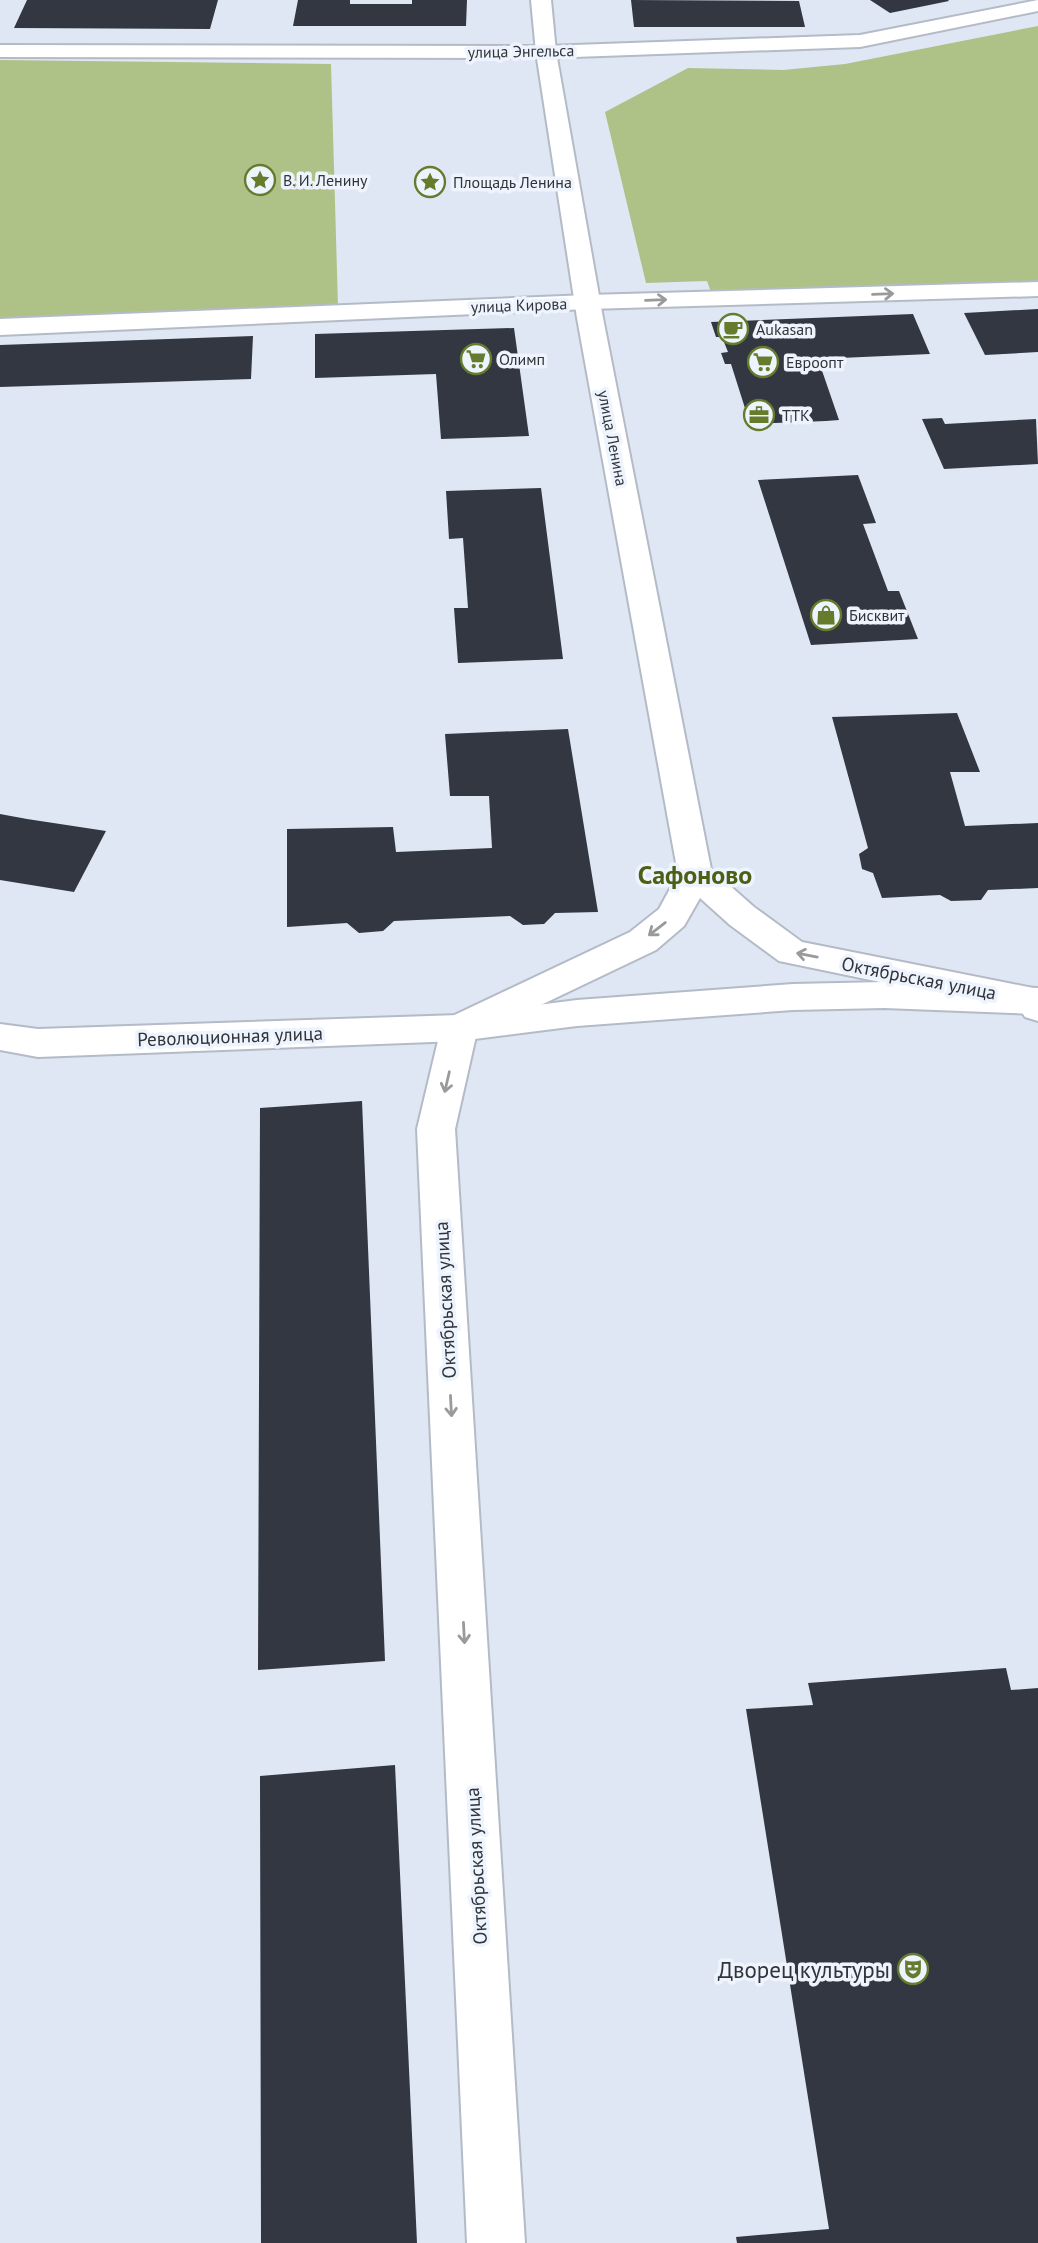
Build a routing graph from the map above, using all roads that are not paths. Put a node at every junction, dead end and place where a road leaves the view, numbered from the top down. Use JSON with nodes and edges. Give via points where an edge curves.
{"nodes":[{"id":1,"x":541,"y":0,"type":"edge"},
{"id":2,"x":1038,"y":5,"type":"edge"},
{"id":3,"x":0,"y":51,"type":"edge"},
{"id":4,"x":546,"y":52,"type":"junction"},
{"id":5,"x":1038,"y":289,"type":"edge"},
{"id":6,"x":588,"y":302,"type":"junction"},
{"id":7,"x":0,"y":327,"type":"edge"},
{"id":8,"x":695,"y":874,"type":"junction"},
{"id":9,"x":1037,"y":1003,"type":"edge"},
{"id":10,"x":459,"y":1028,"type":"junction"},
{"id":11,"x":0,"y":1037,"type":"edge"},
{"id":12,"x":496,"y":2243,"type":"edge"}],
"edges":[{"from":1,"to":4,"type":"street","name":"улица Ленина"},
{"from":2,"to":4,"type":"street","name":"улица Энгельса","via":[[860,41]]},
{"from":3,"to":4,"type":"street","name":"улица Энгельса"},
{"from":4,"to":6,"type":"street","name":"улица Ленина"},
{"from":6,"to":5,"type":"street","name":"улица Кирова","one_way":true},
{"from":6,"to":7,"type":"street","name":"улица Кирова"},
{"from":6,"to":8,"type":"street","name":"улица Ленина"},
{"from":9,"to":8,"type":"street","name":"Октябрьская улица","one_way":true,"via":[[792,952]]},
{"from":8,"to":10,"type":"street","one_way":true,"via":[[672,917],[643,941]]},
{"from":9,"to":10,"type":"street","name":"Революционная улица","via":[[884,995],[793,997],[577,1013]]},
{"from":10,"to":11,"type":"street","name":"Революционная улица","via":[[38,1043]]},
{"from":10,"to":12,"type":"street","name":"Октябрьская улица","one_way":true,"via":[[436,1129]]}]}
